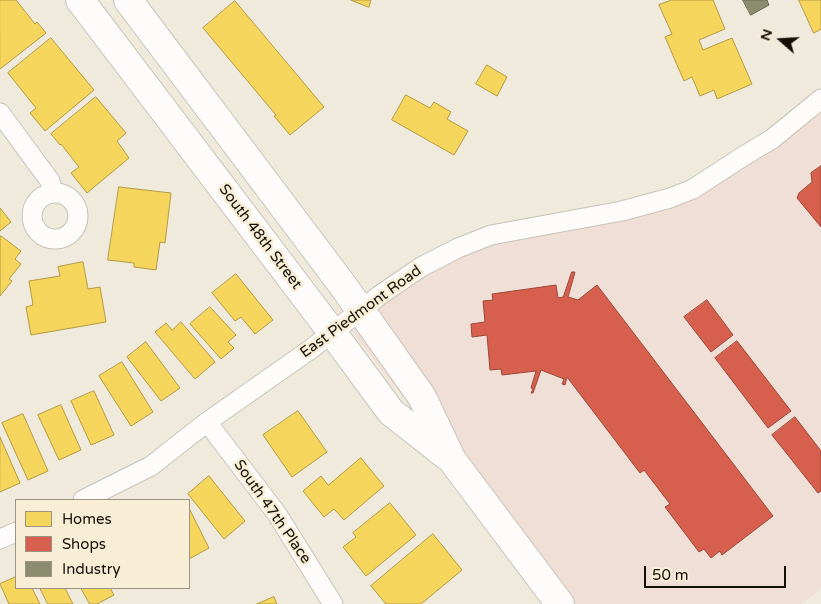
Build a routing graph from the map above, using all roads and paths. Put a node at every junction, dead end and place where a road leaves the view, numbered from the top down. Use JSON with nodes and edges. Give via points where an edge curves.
{"nodes":[{"id":1,"x":80,"y":0,"type":"edge"},
{"id":2,"x":128,"y":0,"type":"edge"},
{"id":3,"x":821,"y":99,"type":"edge"},
{"id":4,"x":0,"y":113,"type":"edge"},
{"id":5,"x":53,"y":193,"type":"dead end"},
{"id":6,"x":360,"y":310,"type":"junction"},
{"id":7,"x":332,"y":332,"type":"junction"},
{"id":8,"x":207,"y":422,"type":"junction"},
{"id":9,"x":452,"y":460,"type":"junction"},
{"id":10,"x":84,"y":499,"type":"edge"},
{"id":11,"x":15,"y":532,"type":"edge"},
{"id":12,"x":0,"y":539,"type":"edge"},
{"id":13,"x":333,"y":604,"type":"edge"},
{"id":14,"x":560,"y":604,"type":"edge"}],
"edges":[{"from":1,"to":7,"type":"main road","name":"South 48th Street"},
{"from":2,"to":6,"type":"main road","name":"South 48th Street"},
{"from":3,"to":6,"type":"street","name":"East Piedmont Road","via":[[772,139],[693,189],[622,211],[491,235],[421,266]]},
{"from":4,"to":5,"type":"street","via":[[50,181]]},
{"from":6,"to":7,"type":"street","name":"East Piedmont Road"},
{"from":6,"to":9,"type":"main road","name":"South 48th Street","via":[[422,397]]},
{"from":7,"to":8,"type":"street","name":"East Piedmont Road"},
{"from":7,"to":9,"type":"main road","name":"South 48th Street","via":[[391,412]]},
{"from":8,"to":10,"type":"street","name":"East Piedmont Road","via":[[150,466]]},
{"from":8,"to":13,"type":"street","name":"South 47th Place","via":[[276,514]]},
{"from":9,"to":14,"type":"main road","name":"South 48th Street"},
{"from":11,"to":12,"type":"street"}]}
